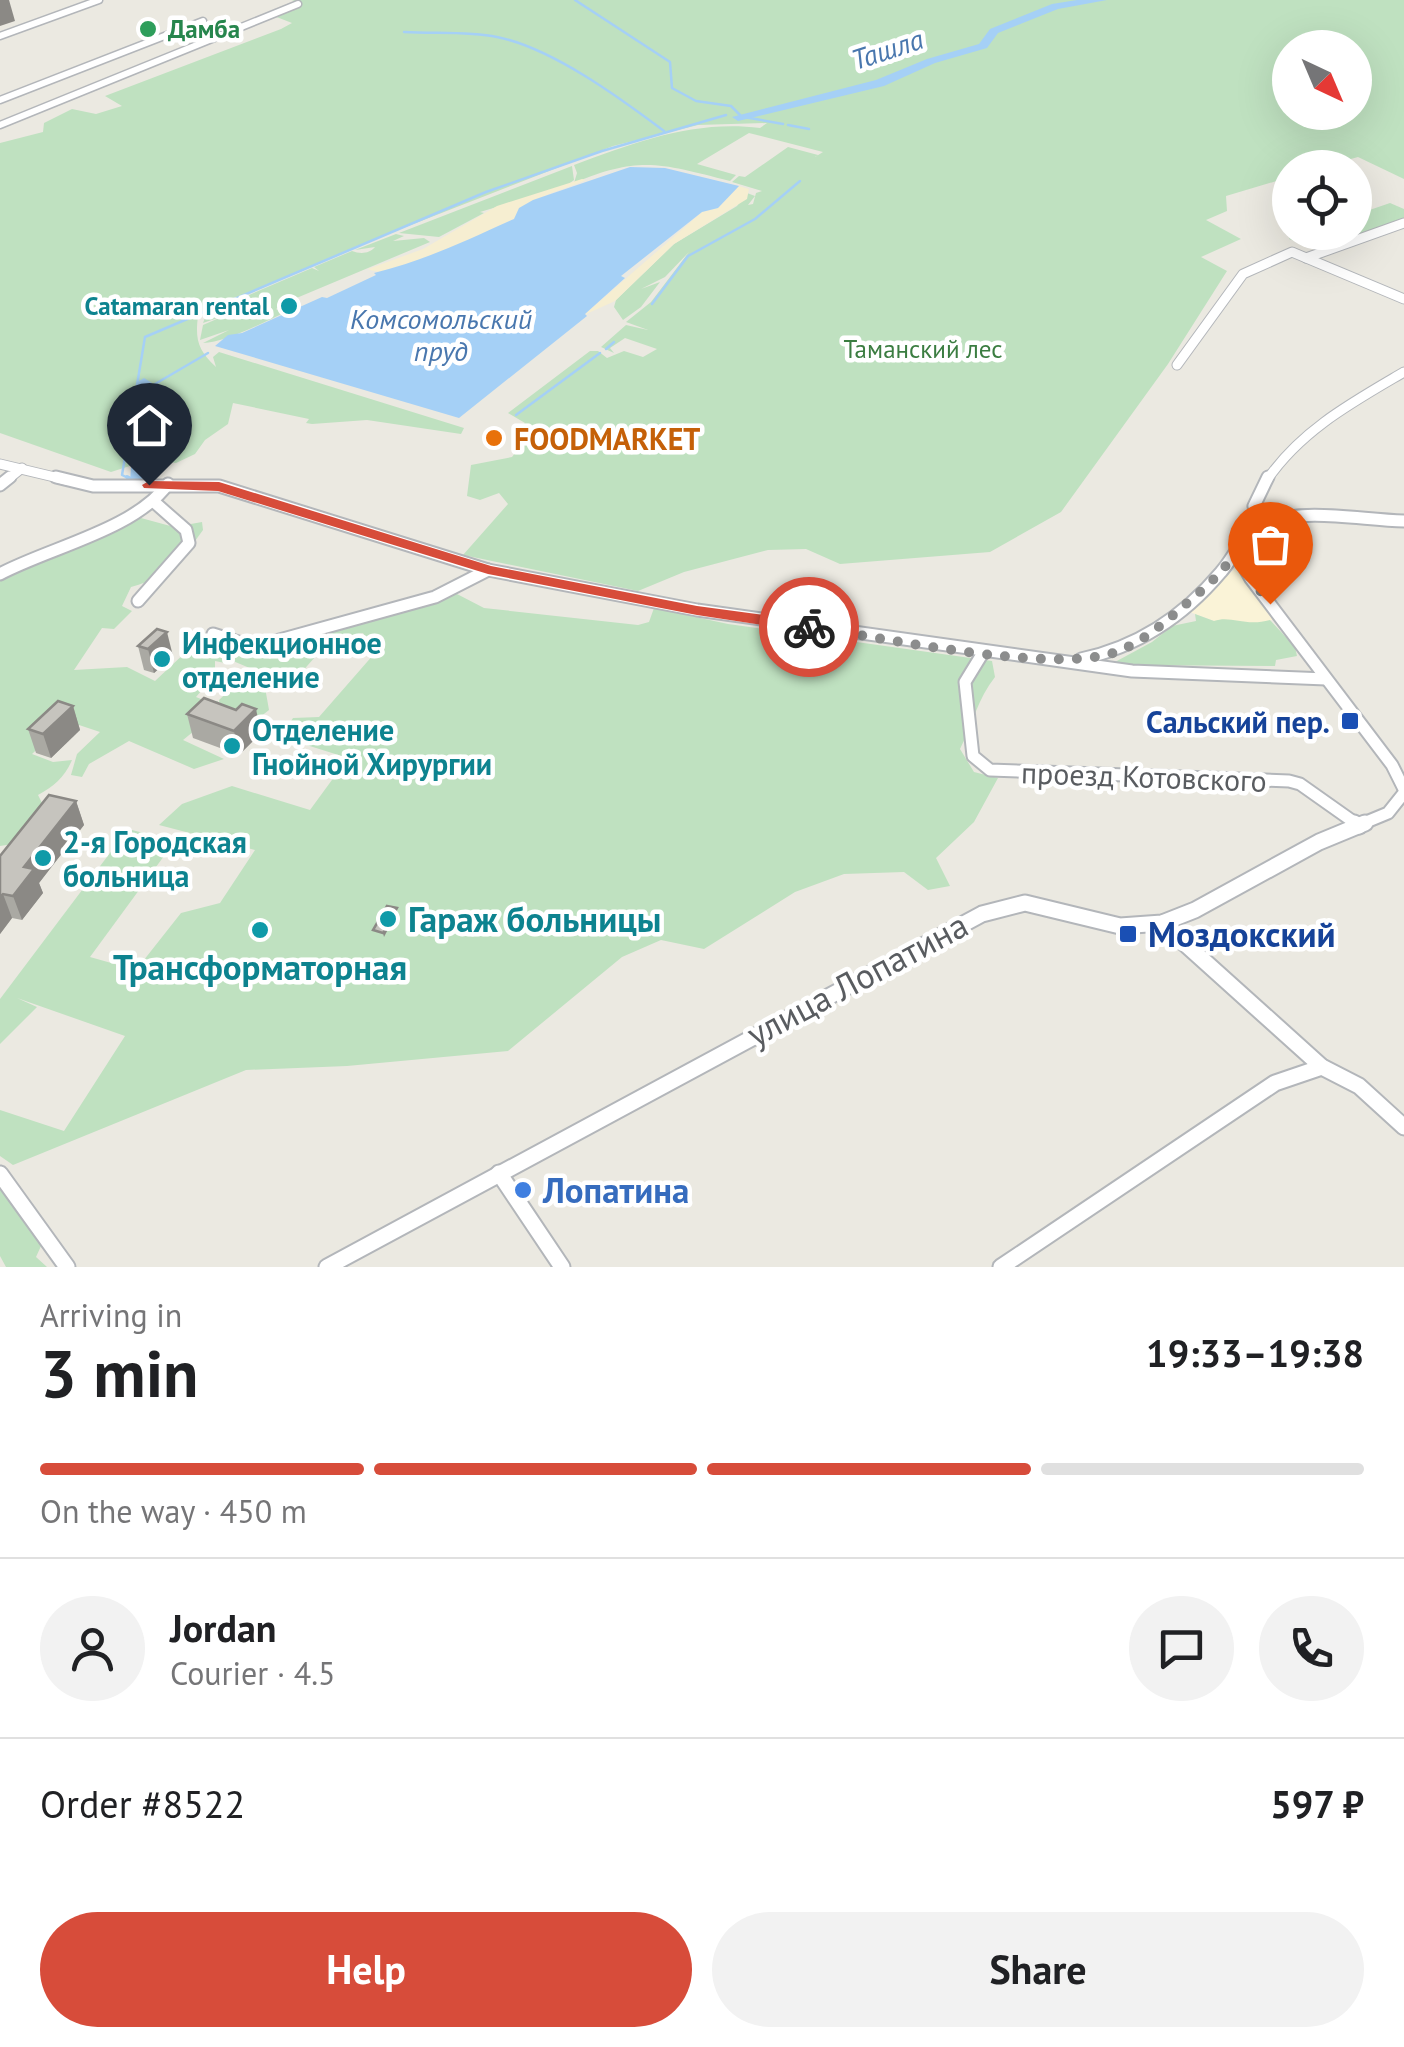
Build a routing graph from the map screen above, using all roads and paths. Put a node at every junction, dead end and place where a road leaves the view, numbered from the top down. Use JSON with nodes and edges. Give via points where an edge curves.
{"nodes":[{"id":1,"x":98,"y":0,"type":"edge"},
{"id":2,"x":298,"y":4,"type":"dead end"},
{"id":3,"x":203,"y":21,"type":"dead end"},
{"id":4,"x":0,"y":36,"type":"edge"},
{"id":5,"x":0,"y":100,"type":"edge"},
{"id":6,"x":0,"y":125,"type":"edge"},
{"id":7,"x":1404,"y":222,"type":"edge"},
{"id":8,"x":1306,"y":258,"type":"junction"},
{"id":9,"x":1404,"y":300,"type":"edge"},
{"id":10,"x":1178,"y":365,"type":"dead end"},
{"id":11,"x":1404,"y":372,"type":"edge"},
{"id":12,"x":0,"y":464,"type":"edge"},
{"id":13,"x":22,"y":468,"type":"junction"},
{"id":14,"x":168,"y":484,"type":"junction"},
{"id":15,"x":0,"y":485,"type":"edge"},
{"id":16,"x":153,"y":501,"type":"junction"},
{"id":17,"x":1267,"y":522,"type":"junction"},
{"id":18,"x":1404,"y":522,"type":"edge"},
{"id":19,"x":1238,"y":548,"type":"junction"},
{"id":20,"x":488,"y":570,"type":"junction"},
{"id":21,"x":0,"y":574,"type":"edge"},
{"id":22,"x":138,"y":601,"type":"dead end"},
{"id":23,"x":212,"y":634,"type":"dead end"},
{"id":24,"x":984,"y":651,"type":"junction"},
{"id":25,"x":1072,"y":660,"type":"junction"},
{"id":26,"x":1326,"y":678,"type":"junction"},
{"id":27,"x":1402,"y":792,"type":"edge"},
{"id":28,"x":1359,"y":826,"type":"junction"},
{"id":29,"x":1162,"y":922,"type":"junction"},
{"id":30,"x":1322,"y":1067,"type":"junction"},
{"id":31,"x":1404,"y":1127,"type":"edge"},
{"id":32,"x":0,"y":1174,"type":"edge"},
{"id":33,"x":499,"y":1174,"type":"junction"},
{"id":34,"x":67,"y":1267,"type":"edge"},
{"id":35,"x":327,"y":1267,"type":"edge"},
{"id":36,"x":562,"y":1267,"type":"edge"},
{"id":37,"x":1002,"y":1267,"type":"edge"}],
"edges":[{"from":1,"to":4,"type":"street"},
{"from":2,"to":6,"type":"street"},
{"from":3,"to":5,"type":"street"},
{"from":7,"to":8,"type":"street"},
{"from":8,"to":9,"type":"street"},
{"from":8,"to":10,"type":"street","via":[[1292,252],[1243,274]]},
{"from":11,"to":17,"type":"street","via":[[1278,461],[1254,506]]},
{"from":12,"to":13,"type":"street"},
{"from":13,"to":14,"type":"street","via":[[94,486]]},
{"from":13,"to":15,"type":"street"},
{"from":14,"to":16,"type":"street"},
{"from":14,"to":20,"type":"street","via":[[235,490]]},
{"from":16,"to":21,"type":"street","via":[[106,530]]},
{"from":16,"to":22,"type":"street","via":[[186,530],[189,543]]},
{"from":17,"to":18,"type":"street"},
{"from":17,"to":19,"type":"street"},
{"from":19,"to":25,"type":"street","via":[[1220,573],[1146,637],[1116,652]]},
{"from":19,"to":26,"type":"street","via":[[1242,566]]},
{"from":20,"to":23,"type":"street","via":[[456,589],[254,647]]},
{"from":20,"to":24,"type":"street","via":[[697,610]]},
{"from":24,"to":25,"type":"street"},
{"from":24,"to":28,"type":"street","name":"проезд Котовского","via":[[966,690],[974,756],[990,770],[1288,782]]},
{"from":25,"to":26,"type":"street","via":[[1190,676]]},
{"from":26,"to":27,"type":"street"},
{"from":27,"to":28,"type":"street","name":"улица Лопатина"},
{"from":28,"to":29,"type":"street","name":"улица Лопатина"},
{"from":29,"to":30,"type":"street"},
{"from":29,"to":33,"type":"street","name":"улица Лопатина","via":[[1120,926],[1024,903],[999,906]]},
{"from":30,"to":31,"type":"street","via":[[1360,1086]]},
{"from":30,"to":37,"type":"street","via":[[1275,1083]]},
{"from":32,"to":34,"type":"street"},
{"from":33,"to":35,"type":"street","name":"улица Лопатина"},
{"from":33,"to":36,"type":"street"}]}
